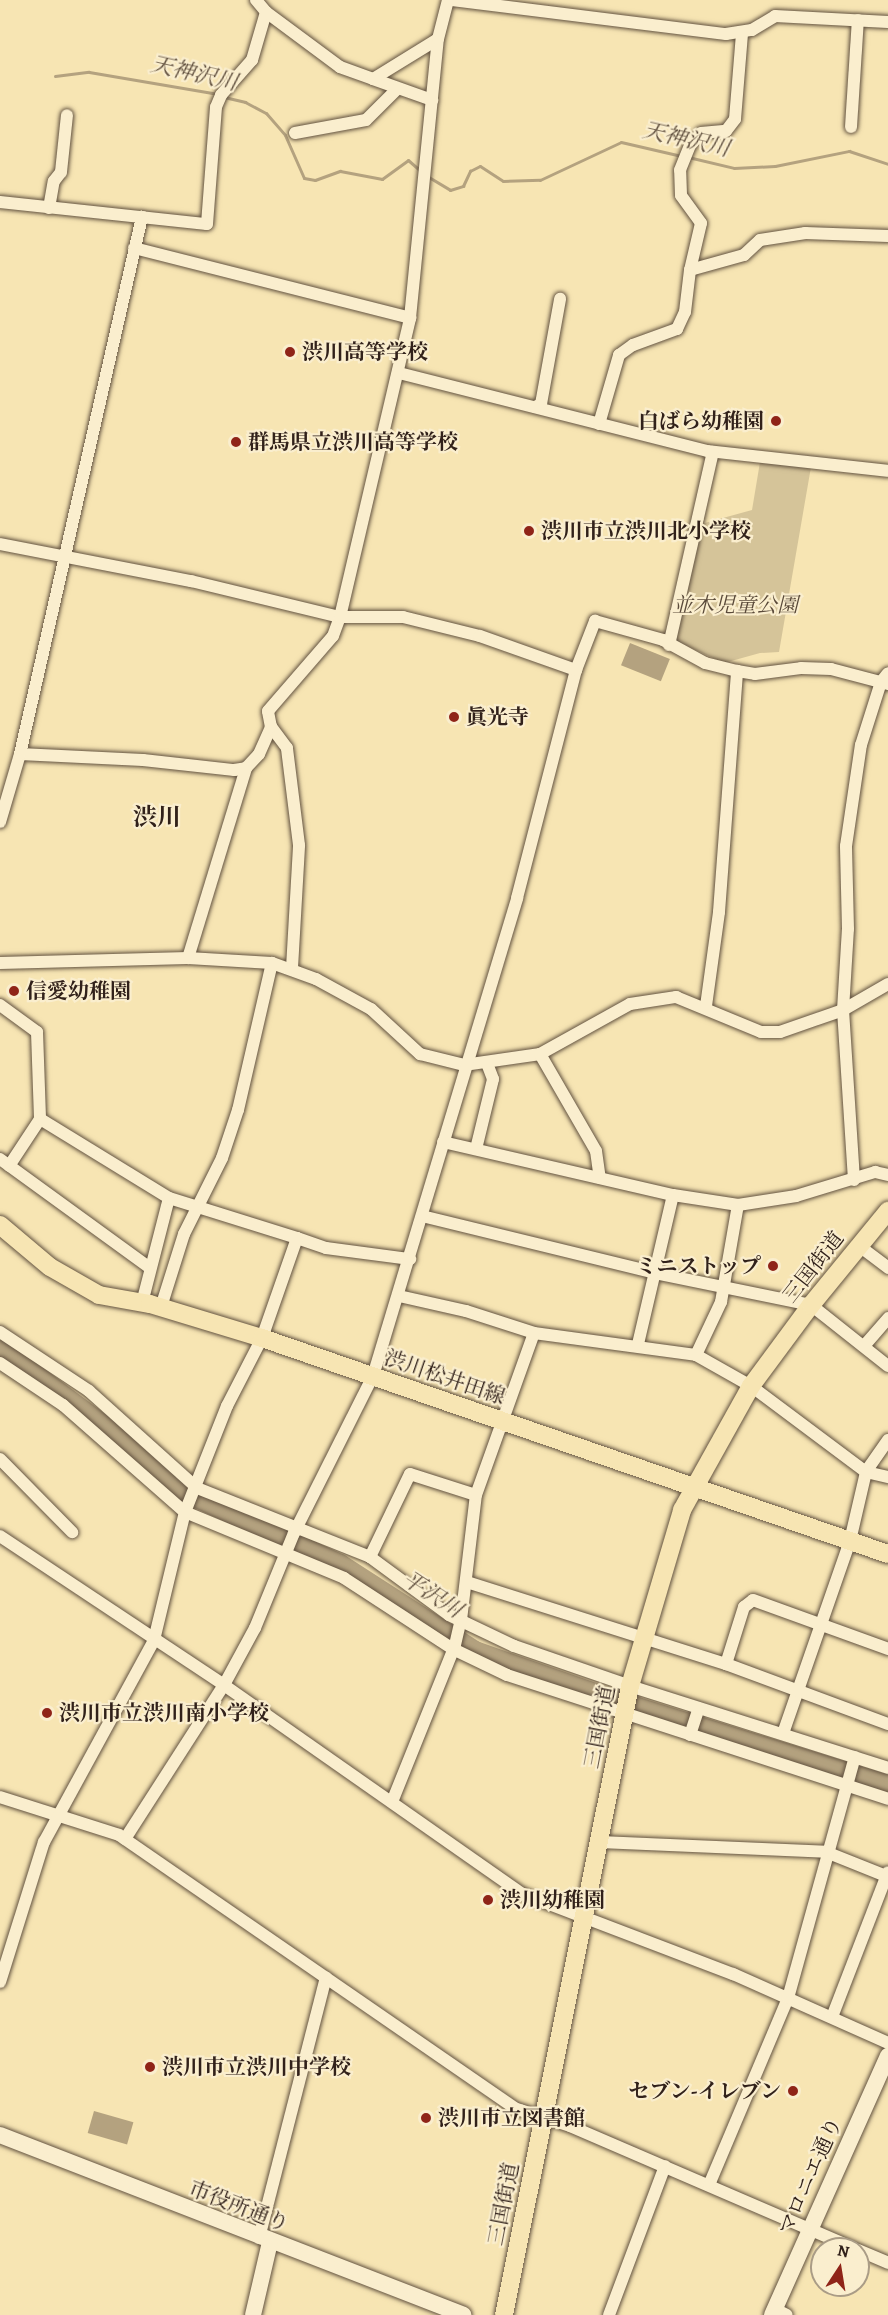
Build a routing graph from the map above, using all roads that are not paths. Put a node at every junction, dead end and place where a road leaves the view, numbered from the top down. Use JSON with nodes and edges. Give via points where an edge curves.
{"nodes":[{"id":1,"x":256,"y":0,"type":"edge"},
{"id":2,"x":450,"y":0,"type":"edge"},
{"id":3,"x":266,"y":12,"type":"junction"},
{"id":4,"x":858,"y":20,"type":"junction"},
{"id":5,"x":888,"y":22,"type":"edge"},
{"id":6,"x":742,"y":33,"type":"junction"},
{"id":7,"x":438,"y":39,"type":"junction"},
{"id":8,"x":373,"y":79,"type":"junction"},
{"id":9,"x":397,"y":89,"type":"junction"},
{"id":10,"x":432,"y":100,"type":"junction"},
{"id":11,"x":67,"y":116,"type":"dead end"},
{"id":12,"x":851,"y":127,"type":"dead end"},
{"id":13,"x":295,"y":133,"type":"dead end"},
{"id":14,"x":0,"y":202,"type":"edge"},
{"id":15,"x":49,"y":208,"type":"junction"},
{"id":16,"x":142,"y":217,"type":"junction"},
{"id":17,"x":888,"y":236,"type":"edge"},
{"id":18,"x":134,"y":248,"type":"junction"},
{"id":19,"x":690,"y":270,"type":"junction"},
{"id":20,"x":560,"y":299,"type":"dead end"},
{"id":21,"x":410,"y":318,"type":"junction"},
{"id":22,"x":399,"y":373,"type":"junction"},
{"id":23,"x":535,"y":407,"type":"junction"},
{"id":24,"x":598,"y":424,"type":"junction"},
{"id":25,"x":713,"y":452,"type":"junction"},
{"id":26,"x":888,"y":471,"type":"edge"},
{"id":27,"x":0,"y":544,"type":"edge"},
{"id":28,"x":62,"y":558,"type":"junction"},
{"id":29,"x":340,"y":617,"type":"junction"},
{"id":30,"x":669,"y":645,"type":"junction"},
{"id":31,"x":576,"y":670,"type":"junction"},
{"id":32,"x":737,"y":671,"type":"junction"},
{"id":33,"x":886,"y":680,"type":"edge"},
{"id":34,"x":271,"y":727,"type":"junction"},
{"id":35,"x":20,"y":754,"type":"junction"},
{"id":36,"x":246,"y":768,"type":"junction"},
{"id":37,"x":0,"y":822,"type":"edge"},
{"id":38,"x":188,"y":958,"type":"junction"},
{"id":39,"x":0,"y":963,"type":"edge"},
{"id":40,"x":272,"y":963,"type":"junction"},
{"id":41,"x":292,"y":969,"type":"junction"},
{"id":42,"x":888,"y":984,"type":"edge"},
{"id":43,"x":0,"y":1005,"type":"edge"},
{"id":44,"x":706,"y":1006,"type":"junction"},
{"id":45,"x":843,"y":1010,"type":"junction"},
{"id":46,"x":540,"y":1054,"type":"junction"},
{"id":47,"x":487,"y":1063,"type":"junction"},
{"id":48,"x":464,"y":1065,"type":"junction"},
{"id":49,"x":40,"y":1119,"type":"junction"},
{"id":50,"x":442,"y":1142,"type":"junction"},
{"id":51,"x":476,"y":1149,"type":"junction"},
{"id":52,"x":4,"y":1162,"type":"edge"},
{"id":53,"x":888,"y":1175,"type":"edge"},
{"id":54,"x":600,"y":1178,"type":"junction"},
{"id":55,"x":854,"y":1180,"type":"junction"},
{"id":56,"x":673,"y":1195,"type":"junction"},
{"id":57,"x":169,"y":1198,"type":"junction"},
{"id":58,"x":738,"y":1205,"type":"junction"},
{"id":59,"x":194,"y":1209,"type":"junction"},
{"id":60,"x":888,"y":1211,"type":"edge"},
{"id":61,"x":422,"y":1216,"type":"junction"},
{"id":62,"x":2,"y":1230,"type":"edge"},
{"id":63,"x":297,"y":1239,"type":"junction"},
{"id":64,"x":858,"y":1245,"type":"junction"},
{"id":65,"x":410,"y":1259,"type":"junction"},
{"id":66,"x":150,"y":1268,"type":"junction"},
{"id":67,"x":888,"y":1268,"type":"edge"},
{"id":68,"x":655,"y":1272,"type":"junction"},
{"id":69,"x":723,"y":1287,"type":"junction"},
{"id":70,"x":399,"y":1296,"type":"junction"},
{"id":71,"x":142,"y":1303,"type":"junction"},
{"id":72,"x":811,"y":1305,"type":"junction"},
{"id":73,"x":161,"y":1307,"type":"junction"},
{"id":74,"x":888,"y":1318,"type":"edge"},
{"id":75,"x":0,"y":1332,"type":"edge"},
{"id":76,"x":534,"y":1333,"type":"junction"},
{"id":77,"x":262,"y":1338,"type":"junction"},
{"id":78,"x":638,"y":1344,"type":"junction"},
{"id":79,"x":864,"y":1346,"type":"junction"},
{"id":80,"x":696,"y":1355,"type":"junction"},
{"id":81,"x":0,"y":1363,"type":"edge"},
{"id":82,"x":888,"y":1366,"type":"edge"},
{"id":83,"x":373,"y":1376,"type":"junction"},
{"id":84,"x":751,"y":1386,"type":"junction"},
{"id":85,"x":502,"y":1421,"type":"junction"},
{"id":86,"x":888,"y":1440,"type":"edge"},
{"id":87,"x":0,"y":1459,"type":"edge"},
{"id":88,"x":866,"y":1472,"type":"junction"},
{"id":89,"x":888,"y":1477,"type":"edge"},
{"id":90,"x":692,"y":1488,"type":"junction"},
{"id":91,"x":196,"y":1489,"type":"junction"},
{"id":92,"x":476,"y":1495,"type":"junction"},
{"id":93,"x":186,"y":1510,"type":"junction"},
{"id":94,"x":295,"y":1531,"type":"junction"},
{"id":95,"x":72,"y":1532,"type":"dead end"},
{"id":96,"x":0,"y":1536,"type":"edge"},
{"id":97,"x":849,"y":1541,"type":"junction"},
{"id":98,"x":285,"y":1552,"type":"junction"},
{"id":99,"x":888,"y":1554,"type":"edge"},
{"id":100,"x":370,"y":1557,"type":"junction"},
{"id":101,"x":467,"y":1582,"type":"junction"},
{"id":102,"x":820,"y":1623,"type":"junction"},
{"id":103,"x":460,"y":1624,"type":"junction"},
{"id":104,"x":642,"y":1638,"type":"junction"},
{"id":105,"x":154,"y":1640,"type":"junction"},
{"id":106,"x":454,"y":1647,"type":"junction"},
{"id":107,"x":888,"y":1649,"type":"edge"},
{"id":108,"x":726,"y":1664,"type":"junction"},
{"id":109,"x":224,"y":1685,"type":"junction"},
{"id":110,"x":799,"y":1689,"type":"junction"},
{"id":111,"x":627,"y":1701,"type":"junction"},
{"id":112,"x":699,"y":1708,"type":"junction"},
{"id":113,"x":888,"y":1724,"type":"edge"},
{"id":114,"x":783,"y":1733,"type":"junction"},
{"id":115,"x":690,"y":1734,"type":"junction"},
{"id":116,"x":853,"y":1761,"type":"junction"},
{"id":117,"x":888,"y":1768,"type":"edge"},
{"id":118,"x":847,"y":1784,"type":"junction"},
{"id":119,"x":0,"y":1797,"type":"edge"},
{"id":120,"x":888,"y":1799,"type":"edge"},
{"id":121,"x":392,"y":1802,"type":"junction"},
{"id":122,"x":57,"y":1816,"type":"junction"},
{"id":123,"x":125,"y":1839,"type":"junction"},
{"id":124,"x":600,"y":1842,"type":"junction"},
{"id":125,"x":826,"y":1852,"type":"junction"},
{"id":126,"x":887,"y":1874,"type":"edge"},
{"id":127,"x":585,"y":1916,"type":"junction"},
{"id":128,"x":326,"y":1977,"type":"junction"},
{"id":129,"x":0,"y":1982,"type":"edge"},
{"id":130,"x":788,"y":1998,"type":"junction"},
{"id":131,"x":832,"y":2017,"type":"junction"},
{"id":132,"x":888,"y":2043,"type":"edge"},
{"id":133,"x":888,"y":2056,"type":"edge"},
{"id":134,"x":544,"y":2116,"type":"junction"},
{"id":135,"x":0,"y":2135,"type":"edge"},
{"id":136,"x":665,"y":2166,"type":"junction"},
{"id":137,"x":709,"y":2185,"type":"junction"},
{"id":138,"x":810,"y":2229,"type":"junction"},
{"id":139,"x":828,"y":2237,"type":"edge"},
{"id":140,"x":265,"y":2240,"type":"junction"},
{"id":141,"x":870,"y":2256,"type":"edge"},
{"id":142,"x":888,"y":2263,"type":"edge"},
{"id":143,"x":778,"y":2313,"type":"edge"},
{"id":144,"x":252,"y":2315,"type":"edge"},
{"id":145,"x":463,"y":2315,"type":"edge"},
{"id":146,"x":504,"y":2315,"type":"edge"},
{"id":147,"x":609,"y":2315,"type":"edge"}],
"edges":[{"from":1,"to":3,"type":"street"},
{"from":2,"to":6,"type":"street","via":[[671,30]]},
{"from":2,"to":7,"type":"street"},
{"from":3,"to":8,"type":"street","via":[[340,67]]},
{"from":3,"to":16,"type":"street","via":[[252,60],[219,99],[212,133],[207,224]]},
{"from":4,"to":5,"type":"street"},
{"from":4,"to":6,"type":"street","via":[[775,16]]},
{"from":4,"to":12,"type":"street"},
{"from":6,"to":19,"type":"street","via":[[735,119],[726,131],[701,133],[683,164],[681,195],[701,223]]},
{"from":7,"to":8,"type":"street"},
{"from":7,"to":10,"type":"street"},
{"from":8,"to":9,"type":"street"},
{"from":9,"to":10,"type":"street"},
{"from":9,"to":13,"type":"street","via":[[366,120]]},
{"from":10,"to":21,"type":"street"},
{"from":11,"to":15,"type":"street","via":[[61,172],[54,180]]},
{"from":14,"to":15,"type":"street"},
{"from":15,"to":16,"type":"street"},
{"from":16,"to":18,"type":"street"},
{"from":17,"to":19,"type":"street","via":[[806,233],[760,240],[744,255]]},
{"from":18,"to":21,"type":"street"},
{"from":18,"to":28,"type":"street"},
{"from":19,"to":24,"type":"street","via":[[685,312],[677,328],[633,345],[619,356]]},
{"from":20,"to":23,"type":"street","via":[[541,404]]},
{"from":21,"to":22,"type":"street"},
{"from":22,"to":23,"type":"street"},
{"from":22,"to":29,"type":"street"},
{"from":23,"to":24,"type":"street"},
{"from":24,"to":25,"type":"street"},
{"from":25,"to":26,"type":"street"},
{"from":25,"to":30,"type":"street"},
{"from":27,"to":28,"type":"street"},
{"from":28,"to":29,"type":"street","via":[[69,555]]},
{"from":28,"to":35,"type":"street"},
{"from":29,"to":31,"type":"street","via":[[403,617],[480,636]]},
{"from":29,"to":34,"type":"street","via":[[333,636],[268,711]]},
{"from":30,"to":31,"type":"street","via":[[595,621]]},
{"from":30,"to":32,"type":"street","via":[[705,663]]},
{"from":31,"to":48,"type":"street","via":[[517,898]]},
{"from":32,"to":33,"type":"street","via":[[755,674],[831,669]]},
{"from":32,"to":44,"type":"street","via":[[719,912]]},
{"from":33,"to":45,"type":"street","via":[[861,745],[846,846],[848,929]]},
{"from":34,"to":36,"type":"street","via":[[259,754]]},
{"from":34,"to":41,"type":"street","via":[[287,748],[299,845]]},
{"from":35,"to":36,"type":"street"},
{"from":35,"to":37,"type":"street"},
{"from":36,"to":38,"type":"street"},
{"from":38,"to":39,"type":"street"},
{"from":38,"to":40,"type":"street"},
{"from":40,"to":41,"type":"street"},
{"from":40,"to":59,"type":"street","via":[[238,1110],[222,1158]]},
{"from":41,"to":48,"type":"street","via":[[371,1009],[420,1054]]},
{"from":42,"to":45,"type":"street"},
{"from":43,"to":49,"type":"street","via":[[37,1032]]},
{"from":44,"to":45,"type":"street","via":[[760,1032],[780,1032]]},
{"from":44,"to":46,"type":"street","via":[[676,997],[630,1004]]},
{"from":45,"to":55,"type":"street"},
{"from":46,"to":47,"type":"street"},
{"from":46,"to":54,"type":"street","via":[[596,1151]]},
{"from":47,"to":48,"type":"street"},
{"from":47,"to":51,"type":"street","via":[[493,1079]]},
{"from":48,"to":50,"type":"street"},
{"from":49,"to":52,"type":"street"},
{"from":49,"to":57,"type":"street"},
{"from":50,"to":51,"type":"street"},
{"from":50,"to":61,"type":"street"},
{"from":51,"to":54,"type":"street"},
{"from":52,"to":66,"type":"street"},
{"from":53,"to":55,"type":"street","via":[[874,1172]]},
{"from":54,"to":56,"type":"street"},
{"from":55,"to":58,"type":"street","via":[[796,1196]]},
{"from":56,"to":58,"type":"street"},
{"from":56,"to":68,"type":"street"},
{"from":57,"to":59,"type":"street"},
{"from":57,"to":66,"type":"street"},
{"from":58,"to":69,"type":"street"},
{"from":59,"to":63,"type":"street"},
{"from":59,"to":73,"type":"street"},
{"from":60,"to":64,"type":"main road","name":"三国街道"},
{"from":61,"to":65,"type":"street"},
{"from":61,"to":68,"type":"street"},
{"from":62,"to":71,"type":"main road","name":"渋川松井田線","via":[[81,1287],[99,1295]]},
{"from":63,"to":65,"type":"street","via":[[326,1248]]},
{"from":63,"to":77,"type":"street"},
{"from":64,"to":67,"type":"street"},
{"from":64,"to":72,"type":"main road","name":"三国街道"},
{"from":65,"to":70,"type":"street"},
{"from":66,"to":71,"type":"street"},
{"from":68,"to":69,"type":"street"},
{"from":68,"to":78,"type":"street"},
{"from":69,"to":72,"type":"street"},
{"from":69,"to":80,"type":"street","via":[[721,1302]]},
{"from":70,"to":76,"type":"street","via":[[466,1311]]},
{"from":70,"to":83,"type":"street"},
{"from":71,"to":73,"type":"main road","name":"渋川松井田線"},
{"from":72,"to":79,"type":"street"},
{"from":72,"to":84,"type":"main road","name":"三国街道"},
{"from":73,"to":77,"type":"main road","name":"渋川松井田線"},
{"from":74,"to":79,"type":"street"},
{"from":75,"to":91,"type":"street","via":[[88,1391]]},
{"from":76,"to":78,"type":"street"},
{"from":76,"to":85,"type":"street"},
{"from":77,"to":83,"type":"main road","name":"渋川松井田線"},
{"from":77,"to":91,"type":"street","via":[[227,1406]]},
{"from":78,"to":80,"type":"street"},
{"from":79,"to":82,"type":"street"},
{"from":80,"to":84,"type":"street"},
{"from":81,"to":93,"type":"street","via":[[63,1405]]},
{"from":83,"to":85,"type":"main road","name":"渋川松井田線"},
{"from":83,"to":94,"type":"street"},
{"from":84,"to":88,"type":"street"},
{"from":84,"to":90,"type":"main road","name":"三国街道"},
{"from":85,"to":90,"type":"main road","name":"渋川松井田線"},
{"from":85,"to":92,"type":"street"},
{"from":86,"to":88,"type":"street"},
{"from":87,"to":95,"type":"street"},
{"from":88,"to":89,"type":"street"},
{"from":88,"to":97,"type":"street"},
{"from":90,"to":97,"type":"main road","name":"渋川松井田線"},
{"from":90,"to":104,"type":"main road","name":"三国街道"},
{"from":91,"to":93,"type":"street"},
{"from":91,"to":94,"type":"street"},
{"from":92,"to":100,"type":"street","via":[[410,1474]]},
{"from":92,"to":101,"type":"street"},
{"from":93,"to":98,"type":"street"},
{"from":93,"to":105,"type":"street"},
{"from":94,"to":98,"type":"street"},
{"from":94,"to":100,"type":"street"},
{"from":96,"to":105,"type":"street"},
{"from":97,"to":99,"type":"main road","name":"渋川松井田線"},
{"from":97,"to":102,"type":"street"},
{"from":98,"to":106,"type":"street","via":[[344,1578]]},
{"from":98,"to":109,"type":"street","via":[[255,1628]]},
{"from":100,"to":103,"type":"street"},
{"from":101,"to":103,"type":"street"},
{"from":101,"to":104,"type":"street"},
{"from":102,"to":107,"type":"street"},
{"from":102,"to":108,"type":"street","via":[[753,1600],[748,1602]]},
{"from":102,"to":110,"type":"street"},
{"from":103,"to":106,"type":"street"},
{"from":103,"to":111,"type":"street"},
{"from":104,"to":108,"type":"street"},
{"from":104,"to":111,"type":"main road","name":"三国街道"},
{"from":105,"to":109,"type":"street"},
{"from":105,"to":122,"type":"street"},
{"from":106,"to":111,"type":"street","via":[[507,1675]]},
{"from":106,"to":121,"type":"street"},
{"from":108,"to":110,"type":"street"},
{"from":109,"to":121,"type":"street"},
{"from":109,"to":123,"type":"street"},
{"from":110,"to":113,"type":"street"},
{"from":110,"to":114,"type":"street"},
{"from":111,"to":112,"type":"street"},
{"from":111,"to":115,"type":"street"},
{"from":111,"to":124,"type":"main road","name":"三国街道"},
{"from":112,"to":114,"type":"street"},
{"from":112,"to":115,"type":"street"},
{"from":114,"to":116,"type":"street"},
{"from":115,"to":118,"type":"street"},
{"from":116,"to":117,"type":"street"},
{"from":116,"to":118,"type":"street"},
{"from":118,"to":120,"type":"street"},
{"from":118,"to":125,"type":"street"},
{"from":119,"to":122,"type":"street"},
{"from":121,"to":127,"type":"street","via":[[523,1894]]},
{"from":122,"to":123,"type":"street"},
{"from":122,"to":129,"type":"street","via":[[32,1873]]},
{"from":123,"to":128,"type":"street"},
{"from":124,"to":125,"type":"street"},
{"from":124,"to":127,"type":"main road","name":"三国街道"},
{"from":125,"to":126,"type":"street"},
{"from":125,"to":130,"type":"street"},
{"from":126,"to":131,"type":"street"},
{"from":127,"to":130,"type":"street"},
{"from":127,"to":134,"type":"main road","name":"三国街道"},
{"from":128,"to":134,"type":"street","via":[[514,2108]]},
{"from":128,"to":140,"type":"street"},
{"from":130,"to":131,"type":"street"},
{"from":130,"to":137,"type":"street"},
{"from":131,"to":132,"type":"street"},
{"from":133,"to":138,"type":"street","name":"マロニエ通り"},
{"from":134,"to":136,"type":"street"},
{"from":134,"to":146,"type":"main road","name":"三国街道"},
{"from":135,"to":140,"type":"street","name":"市役所通り"},
{"from":136,"to":137,"type":"street"},
{"from":136,"to":147,"type":"street"},
{"from":137,"to":138,"type":"street"},
{"from":138,"to":139,"type":"street"},
{"from":138,"to":143,"type":"street","name":"マロニエ通り"},
{"from":140,"to":144,"type":"street"},
{"from":140,"to":145,"type":"street","name":"市役所通り"},
{"from":141,"to":142,"type":"street"}]}
